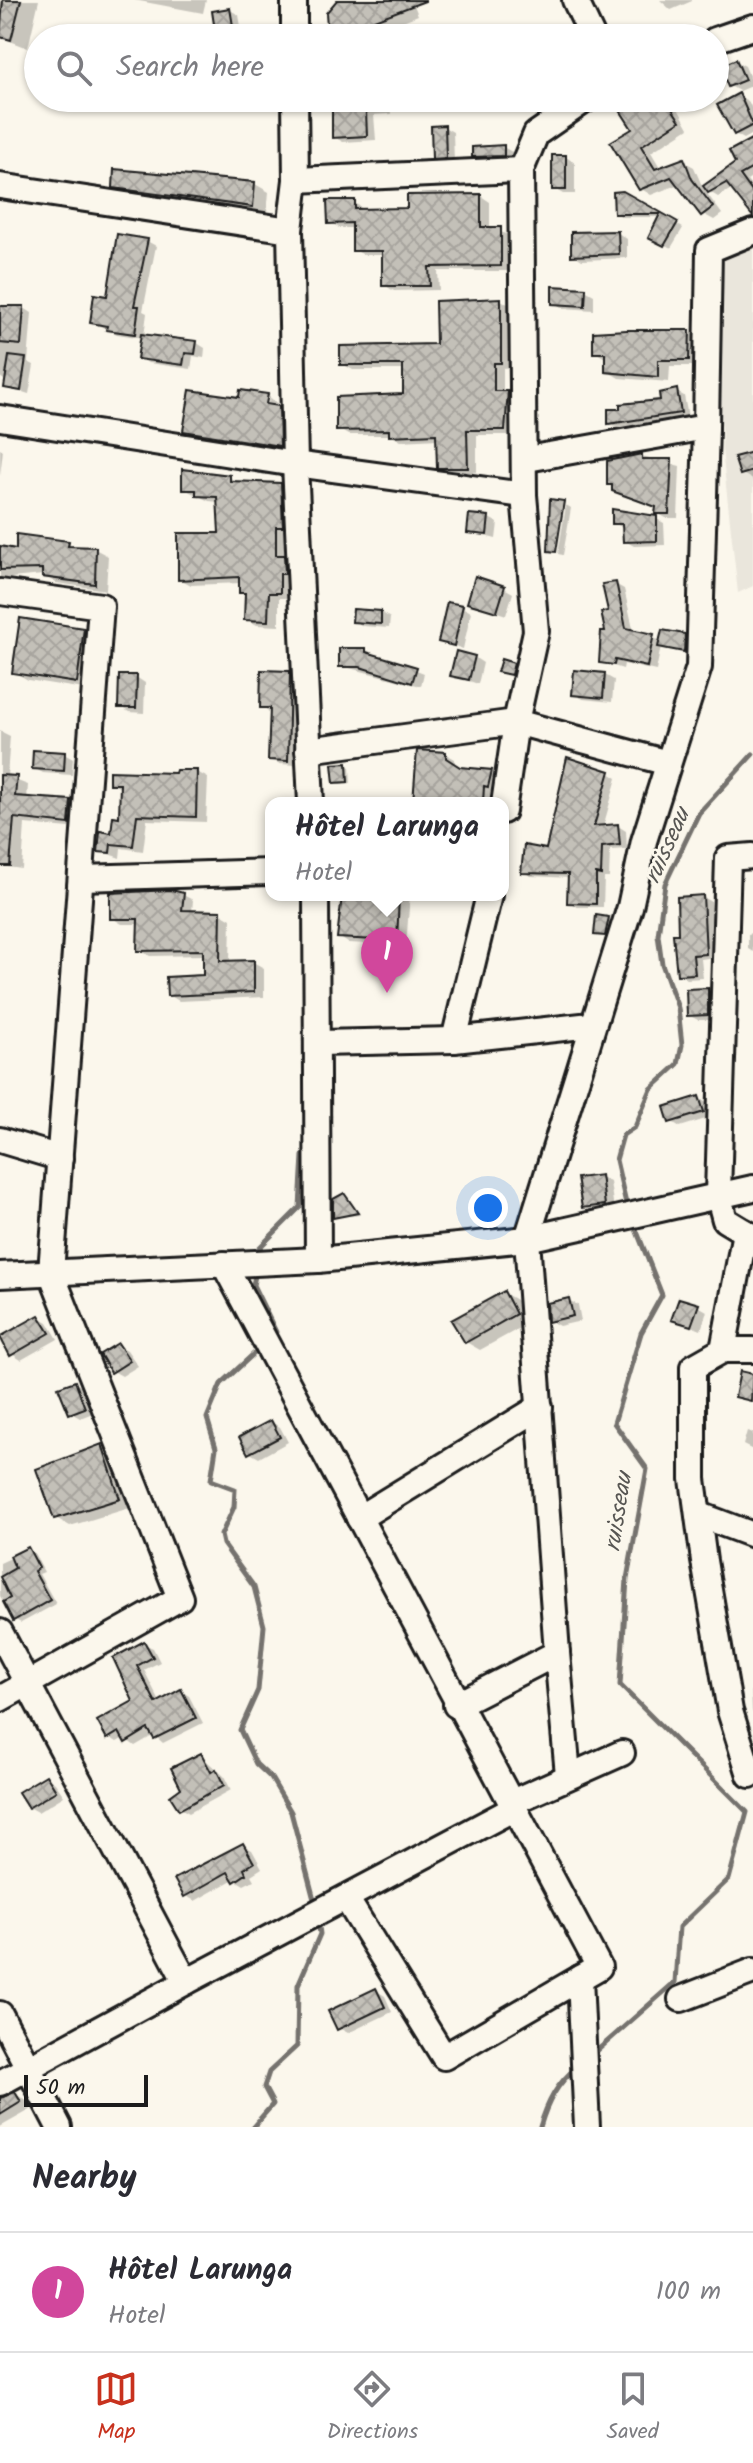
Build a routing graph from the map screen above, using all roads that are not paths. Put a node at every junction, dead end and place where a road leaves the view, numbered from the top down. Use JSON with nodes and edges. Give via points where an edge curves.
{"nodes":[{"id":1,"x":294,"y":0,"type":"edge"},
{"id":2,"x":575,"y":0,"type":"edge"},
{"id":3,"x":294,"y":24,"type":"edge"},
{"id":4,"x":586,"y":24,"type":"edge"},
{"id":5,"x":750,"y":33,"type":"edge"},
{"id":6,"x":729,"y":37,"type":"edge"},
{"id":7,"x":295,"y":112,"type":"edge"},
{"id":8,"x":568,"y":112,"type":"edge"},
{"id":9,"x":521,"y":170,"type":"junction"},
{"id":10,"x":296,"y":180,"type":"junction"},
{"id":11,"x":0,"y":186,"type":"edge"},
{"id":12,"x":290,"y":230,"type":"junction"},
{"id":13,"x":753,"y":232,"type":"edge"},
{"id":14,"x":0,"y":418,"type":"edge"},
{"id":15,"x":706,"y":427,"type":"junction"},
{"id":16,"x":527,"y":459,"type":"junction"},
{"id":17,"x":295,"y":464,"type":"junction"},
{"id":18,"x":524,"y":495,"type":"junction"},
{"id":19,"x":0,"y":592,"type":"edge"},
{"id":20,"x":516,"y":722,"type":"junction"},
{"id":21,"x":308,"y":750,"type":"junction"},
{"id":22,"x":668,"y":763,"type":"junction"},
{"id":23,"x":311,"y":797,"type":"edge"},
{"id":24,"x":505,"y":797,"type":"edge"},
{"id":25,"x":753,"y":856,"type":"edge"},
{"id":26,"x":265,"y":872,"type":"edge"},
{"id":27,"x":82,"y":878,"type":"junction"},
{"id":28,"x":316,"y":901,"type":"edge"},
{"id":29,"x":488,"y":901,"type":"edge"},
{"id":30,"x":591,"y":1025,"type":"junction"},
{"id":31,"x":454,"y":1040,"type":"junction"},
{"id":32,"x":319,"y":1043,"type":"junction"},
{"id":33,"x":0,"y":1140,"type":"edge"},
{"id":34,"x":60,"y":1158,"type":"junction"},
{"id":35,"x":753,"y":1188,"type":"edge"},
{"id":36,"x":718,"y":1194,"type":"junction"},
{"id":37,"x":749,"y":1234,"type":"edge"},
{"id":38,"x":527,"y":1239,"type":"junction"},
{"id":39,"x":318,"y":1260,"type":"junction"},
{"id":40,"x":224,"y":1264,"type":"junction"},
{"id":41,"x":51,"y":1272,"type":"junction"},
{"id":42,"x":0,"y":1275,"type":"edge"},
{"id":43,"x":723,"y":1350,"type":"junction"},
{"id":44,"x":753,"y":1350,"type":"edge"},
{"id":45,"x":540,"y":1407,"type":"junction"},
{"id":46,"x":700,"y":1515,"type":"junction"},
{"id":47,"x":359,"y":1518,"type":"junction"},
{"id":48,"x":753,"y":1535,"type":"edge"},
{"id":49,"x":0,"y":1632,"type":"edge"},
{"id":50,"x":557,"y":1653,"type":"junction"},
{"id":51,"x":28,"y":1684,"type":"junction"},
{"id":52,"x":0,"y":1699,"type":"edge"},
{"id":53,"x":456,"y":1705,"type":"junction"},
{"id":54,"x":622,"y":1753,"type":"dead end"},
{"id":55,"x":568,"y":1775,"type":"junction"},
{"id":56,"x":750,"y":1775,"type":"dead end"},
{"id":57,"x":511,"y":1806,"type":"junction"},
{"id":58,"x":328,"y":1908,"type":"junction"},
{"id":59,"x":753,"y":1971,"type":"edge"},
{"id":60,"x":580,"y":1978,"type":"junction"},
{"id":61,"x":186,"y":1982,"type":"junction"},
{"id":62,"x":681,"y":1999,"type":"dead end"},
{"id":63,"x":0,"y":2014,"type":"edge"},
{"id":64,"x":28,"y":2067,"type":"junction"},
{"id":65,"x":0,"y":2083,"type":"edge"},
{"id":66,"x":59,"y":2127,"type":"edge"},
{"id":67,"x":587,"y":2127,"type":"edge"}],
"edges":[{"from":1,"to":3,"type":"street"},
{"from":2,"to":4,"type":"street"},
{"from":5,"to":6,"type":"street"},
{"from":7,"to":10,"type":"street"},
{"from":8,"to":9,"type":"street","via":[[536,134]]},
{"from":9,"to":10,"type":"street"},
{"from":9,"to":16,"type":"street"},
{"from":10,"to":12,"type":"street"},
{"from":11,"to":12,"type":"street"},
{"from":12,"to":17,"type":"street"},
{"from":13,"to":15,"type":"street","via":[[709,250]]},
{"from":14,"to":17,"type":"street"},
{"from":15,"to":16,"type":"street"},
{"from":15,"to":22,"type":"street","via":[[699,667]]},
{"from":16,"to":18,"type":"street"},
{"from":17,"to":18,"type":"street"},
{"from":17,"to":21,"type":"street"},
{"from":18,"to":20,"type":"street","via":[[536,631]]},
{"from":19,"to":27,"type":"street","via":[[101,606]]},
{"from":20,"to":21,"type":"street"},
{"from":20,"to":22,"type":"street"},
{"from":20,"to":24,"type":"street"},
{"from":21,"to":23,"type":"street"},
{"from":22,"to":30,"type":"street","via":[[635,871],[630,907]]},
{"from":25,"to":36,"type":"street","via":[[728,858]]},
{"from":26,"to":27,"type":"street"},
{"from":27,"to":34,"type":"street"},
{"from":28,"to":32,"type":"street"},
{"from":29,"to":31,"type":"street"},
{"from":30,"to":31,"type":"street"},
{"from":30,"to":38,"type":"street"},
{"from":31,"to":32,"type":"street"},
{"from":32,"to":39,"type":"street"},
{"from":33,"to":34,"type":"street"},
{"from":34,"to":41,"type":"street"},
{"from":35,"to":36,"type":"street"},
{"from":36,"to":37,"type":"street","via":[[725,1220]]},
{"from":36,"to":38,"type":"street"},
{"from":37,"to":43,"type":"street"},
{"from":38,"to":39,"type":"street"},
{"from":38,"to":45,"type":"street"},
{"from":39,"to":40,"type":"street"},
{"from":40,"to":41,"type":"street"},
{"from":40,"to":47,"type":"street"},
{"from":41,"to":42,"type":"street"},
{"from":41,"to":51,"type":"street","via":[[180,1598]]},
{"from":43,"to":44,"type":"street"},
{"from":43,"to":46,"type":"street","via":[[693,1367],[693,1479]]},
{"from":45,"to":47,"type":"street"},
{"from":45,"to":50,"type":"street"},
{"from":46,"to":48,"type":"street"},
{"from":46,"to":56,"type":"street","via":[[715,1640]]},
{"from":47,"to":53,"type":"street"},
{"from":49,"to":51,"type":"street"},
{"from":50,"to":53,"type":"street"},
{"from":50,"to":55,"type":"street"},
{"from":51,"to":52,"type":"street"},
{"from":51,"to":61,"type":"street"},
{"from":53,"to":57,"type":"street"},
{"from":54,"to":55,"type":"street"},
{"from":55,"to":57,"type":"street"},
{"from":57,"to":58,"type":"street"},
{"from":57,"to":60,"type":"street","via":[[599,1967]]},
{"from":58,"to":60,"type":"street","via":[[444,2057]]},
{"from":58,"to":61,"type":"street"},
{"from":59,"to":62,"type":"street"},
{"from":60,"to":67,"type":"street"},
{"from":61,"to":64,"type":"street"},
{"from":63,"to":64,"type":"street"},
{"from":64,"to":65,"type":"street"},
{"from":64,"to":66,"type":"street"}]}
